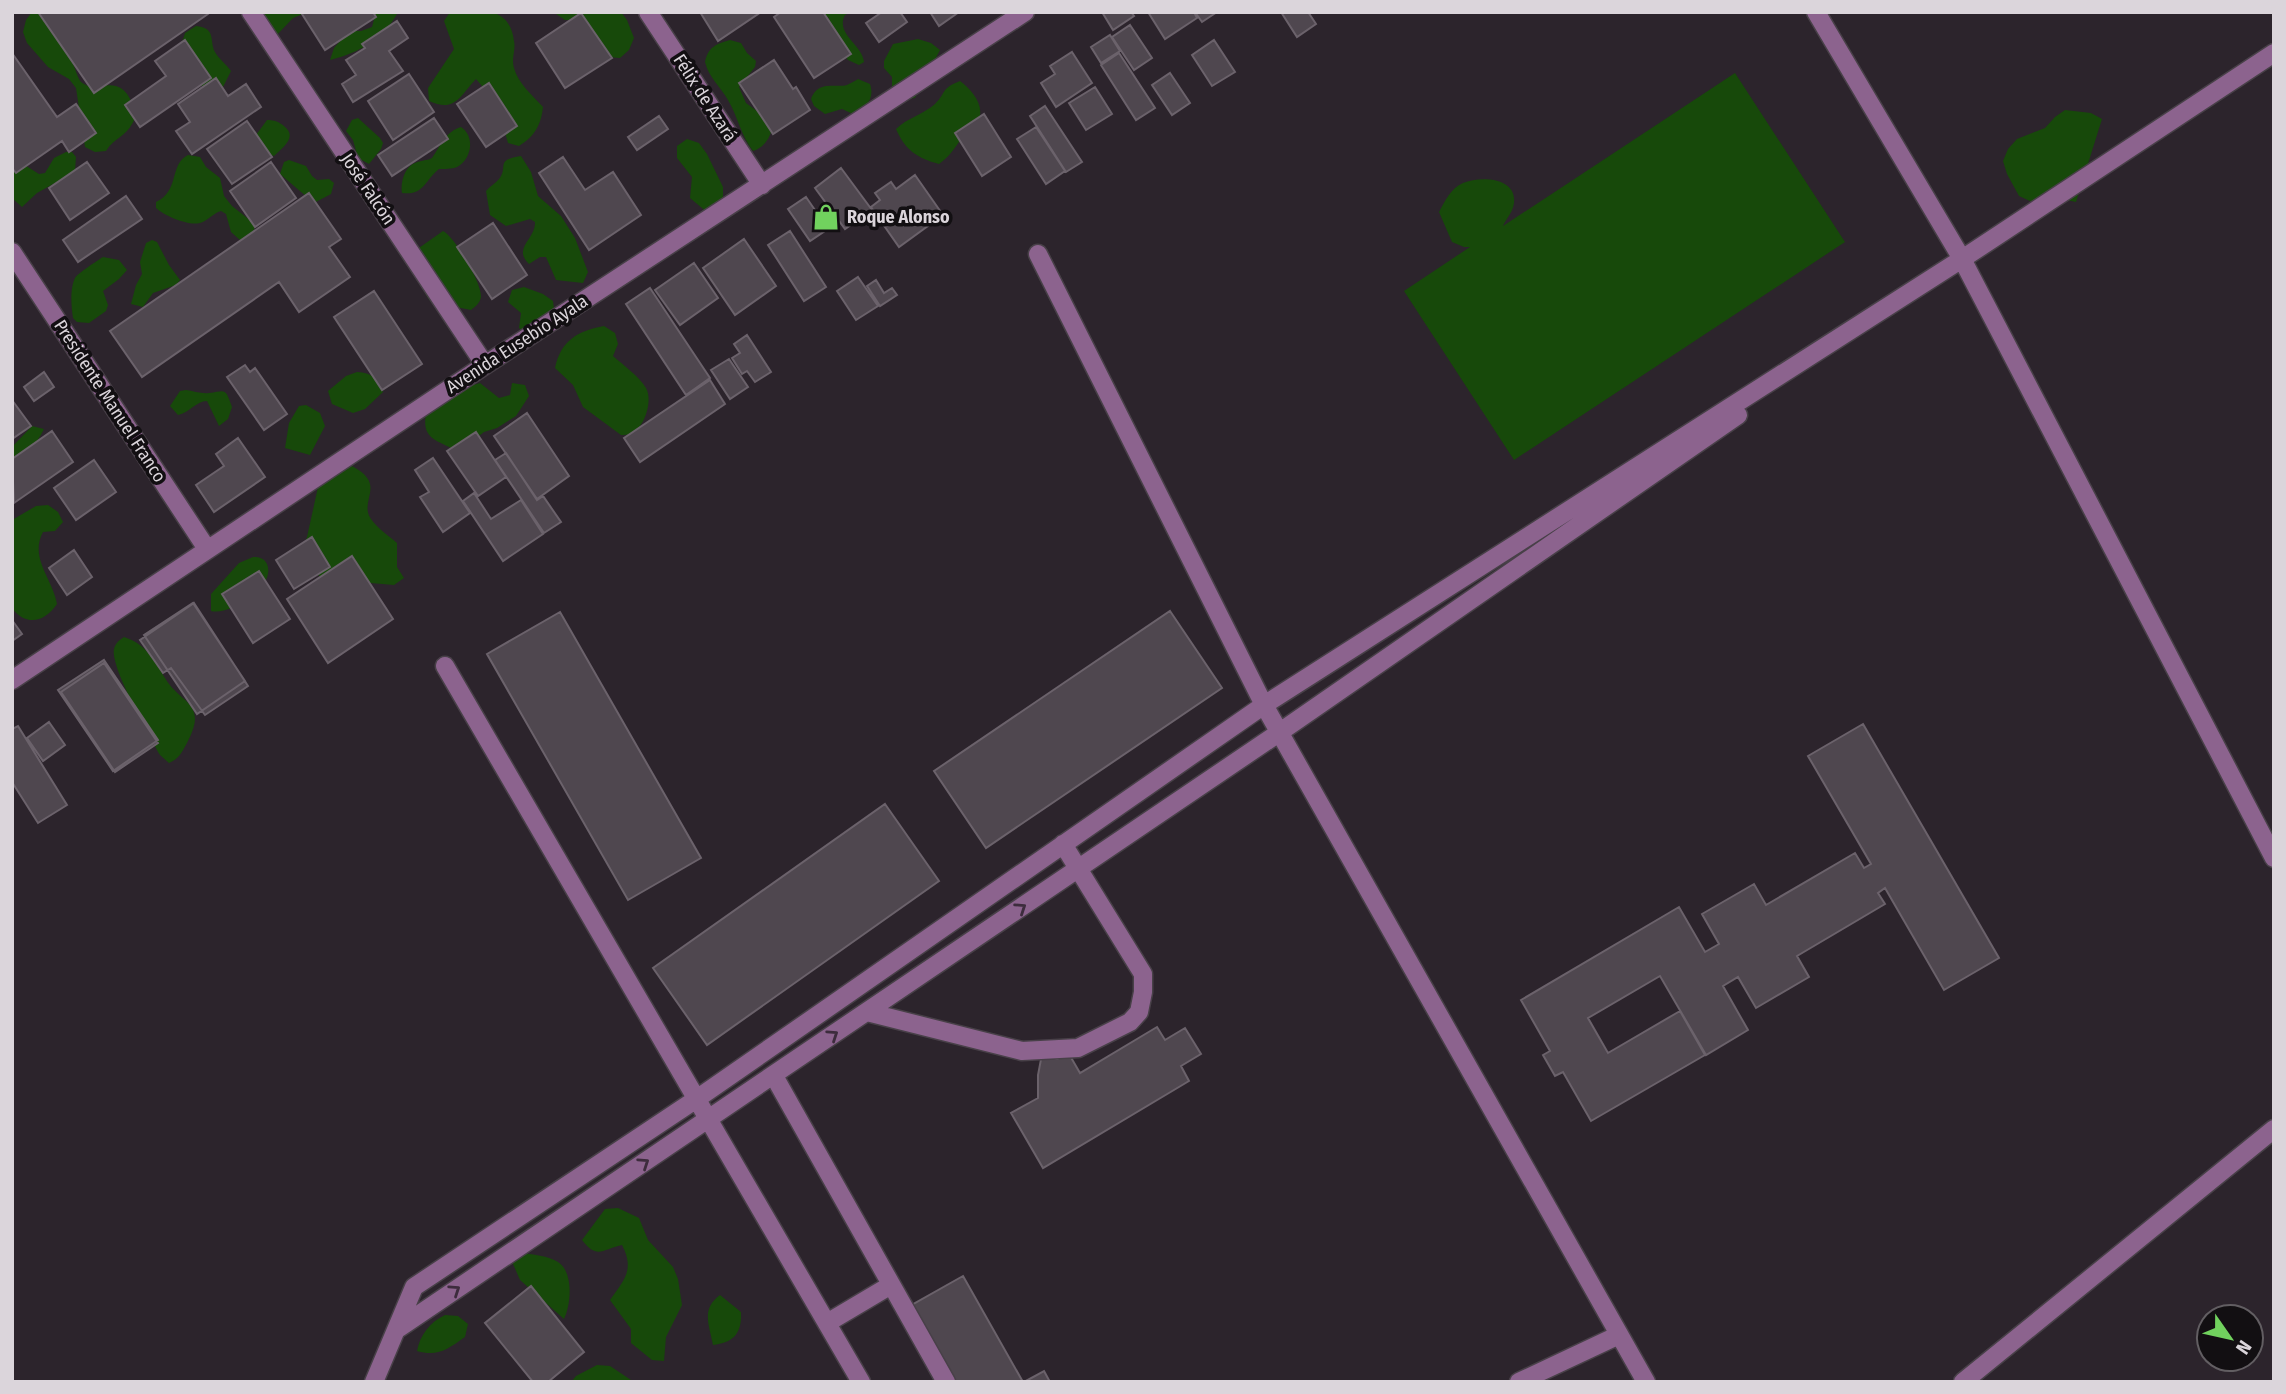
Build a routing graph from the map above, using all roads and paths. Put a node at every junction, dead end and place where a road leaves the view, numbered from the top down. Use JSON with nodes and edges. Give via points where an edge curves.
{"nodes":[{"id":1,"x":251,"y":12,"type":"edge"},
{"id":2,"x":648,"y":12,"type":"edge"},
{"id":3,"x":1025,"y":12,"type":"edge"},
{"id":4,"x":1816,"y":12,"type":"edge"},
{"id":5,"x":2274,"y":53,"type":"edge"},
{"id":6,"x":762,"y":185,"type":"junction"},
{"id":7,"x":12,"y":252,"type":"edge"},
{"id":8,"x":1038,"y":254,"type":"dead end"},
{"id":9,"x":1962,"y":259,"type":"junction"},
{"id":10,"x":485,"y":365,"type":"junction"},
{"id":11,"x":207,"y":550,"type":"junction"},
{"id":12,"x":445,"y":666,"type":"dead end"},
{"id":13,"x":12,"y":681,"type":"edge"},
{"id":14,"x":1264,"y":705,"type":"junction"},
{"id":15,"x":1279,"y":732,"type":"junction"},
{"id":16,"x":1063,"y":844,"type":"junction"},
{"id":17,"x":2274,"y":858,"type":"edge"},
{"id":18,"x":1077,"y":869,"type":"junction"},
{"id":19,"x":867,"y":1012,"type":"junction"},
{"id":20,"x":774,"y":1076,"type":"junction"},
{"id":21,"x":698,"y":1098,"type":"junction"},
{"id":22,"x":709,"y":1119,"type":"junction"},
{"id":23,"x":2274,"y":1129,"type":"edge"},
{"id":24,"x":891,"y":1285,"type":"junction"},
{"id":25,"x":827,"y":1323,"type":"junction"},
{"id":26,"x":398,"y":1328,"type":"junction"},
{"id":27,"x":1619,"y":1335,"type":"junction"},
{"id":28,"x":374,"y":1382,"type":"edge"},
{"id":29,"x":861,"y":1382,"type":"edge"},
{"id":30,"x":946,"y":1382,"type":"edge"},
{"id":31,"x":1519,"y":1382,"type":"edge"},
{"id":32,"x":1646,"y":1382,"type":"edge"},
{"id":33,"x":1963,"y":1382,"type":"edge"}],
"edges":[{"from":1,"to":10,"type":"street","name":"José Falcón"},
{"from":2,"to":6,"type":"street","name":"Félix de Azará"},
{"from":3,"to":6,"type":"street","name":"Avenida Eusebio Ayala"},
{"from":4,"to":9,"type":"street"},
{"from":5,"to":9,"type":"street"},
{"from":6,"to":10,"type":"street","name":"Avenida Eusebio Ayala"},
{"from":7,"to":11,"type":"street","name":"Presidente Manuel Franco"},
{"from":8,"to":14,"type":"street"},
{"from":9,"to":14,"type":"street"},
{"from":9,"to":15,"type":"street"},
{"from":9,"to":17,"type":"street"},
{"from":10,"to":11,"type":"street","name":"Avenida Eusebio Ayala"},
{"from":11,"to":13,"type":"street","name":"Avenida Eusebio Ayala"},
{"from":12,"to":21,"type":"street"},
{"from":14,"to":15,"type":"street"},
{"from":14,"to":16,"type":"street"},
{"from":15,"to":18,"type":"street"},
{"from":15,"to":27,"type":"street"},
{"from":16,"to":18,"type":"street"},
{"from":16,"to":21,"type":"street"},
{"from":19,"to":18,"type":"street","one_way":true},
{"from":18,"to":19,"type":"street","via":[[1143,974],[1139,1012],[1130,1021],[1078,1048],[1022,1051]]},
{"from":20,"to":19,"type":"street","one_way":true},
{"from":20,"to":22,"type":"street"},
{"from":20,"to":24,"type":"street"},
{"from":21,"to":22,"type":"street"},
{"from":21,"to":26,"type":"street","via":[[414,1287]]},
{"from":22,"to":25,"type":"street"},
{"from":26,"to":22,"type":"street","one_way":true},
{"from":23,"to":33,"type":"street"},
{"from":24,"to":25,"type":"street"},
{"from":24,"to":30,"type":"street"},
{"from":25,"to":29,"type":"street"},
{"from":26,"to":28,"type":"street"},
{"from":27,"to":31,"type":"street"},
{"from":27,"to":32,"type":"street"}]}
